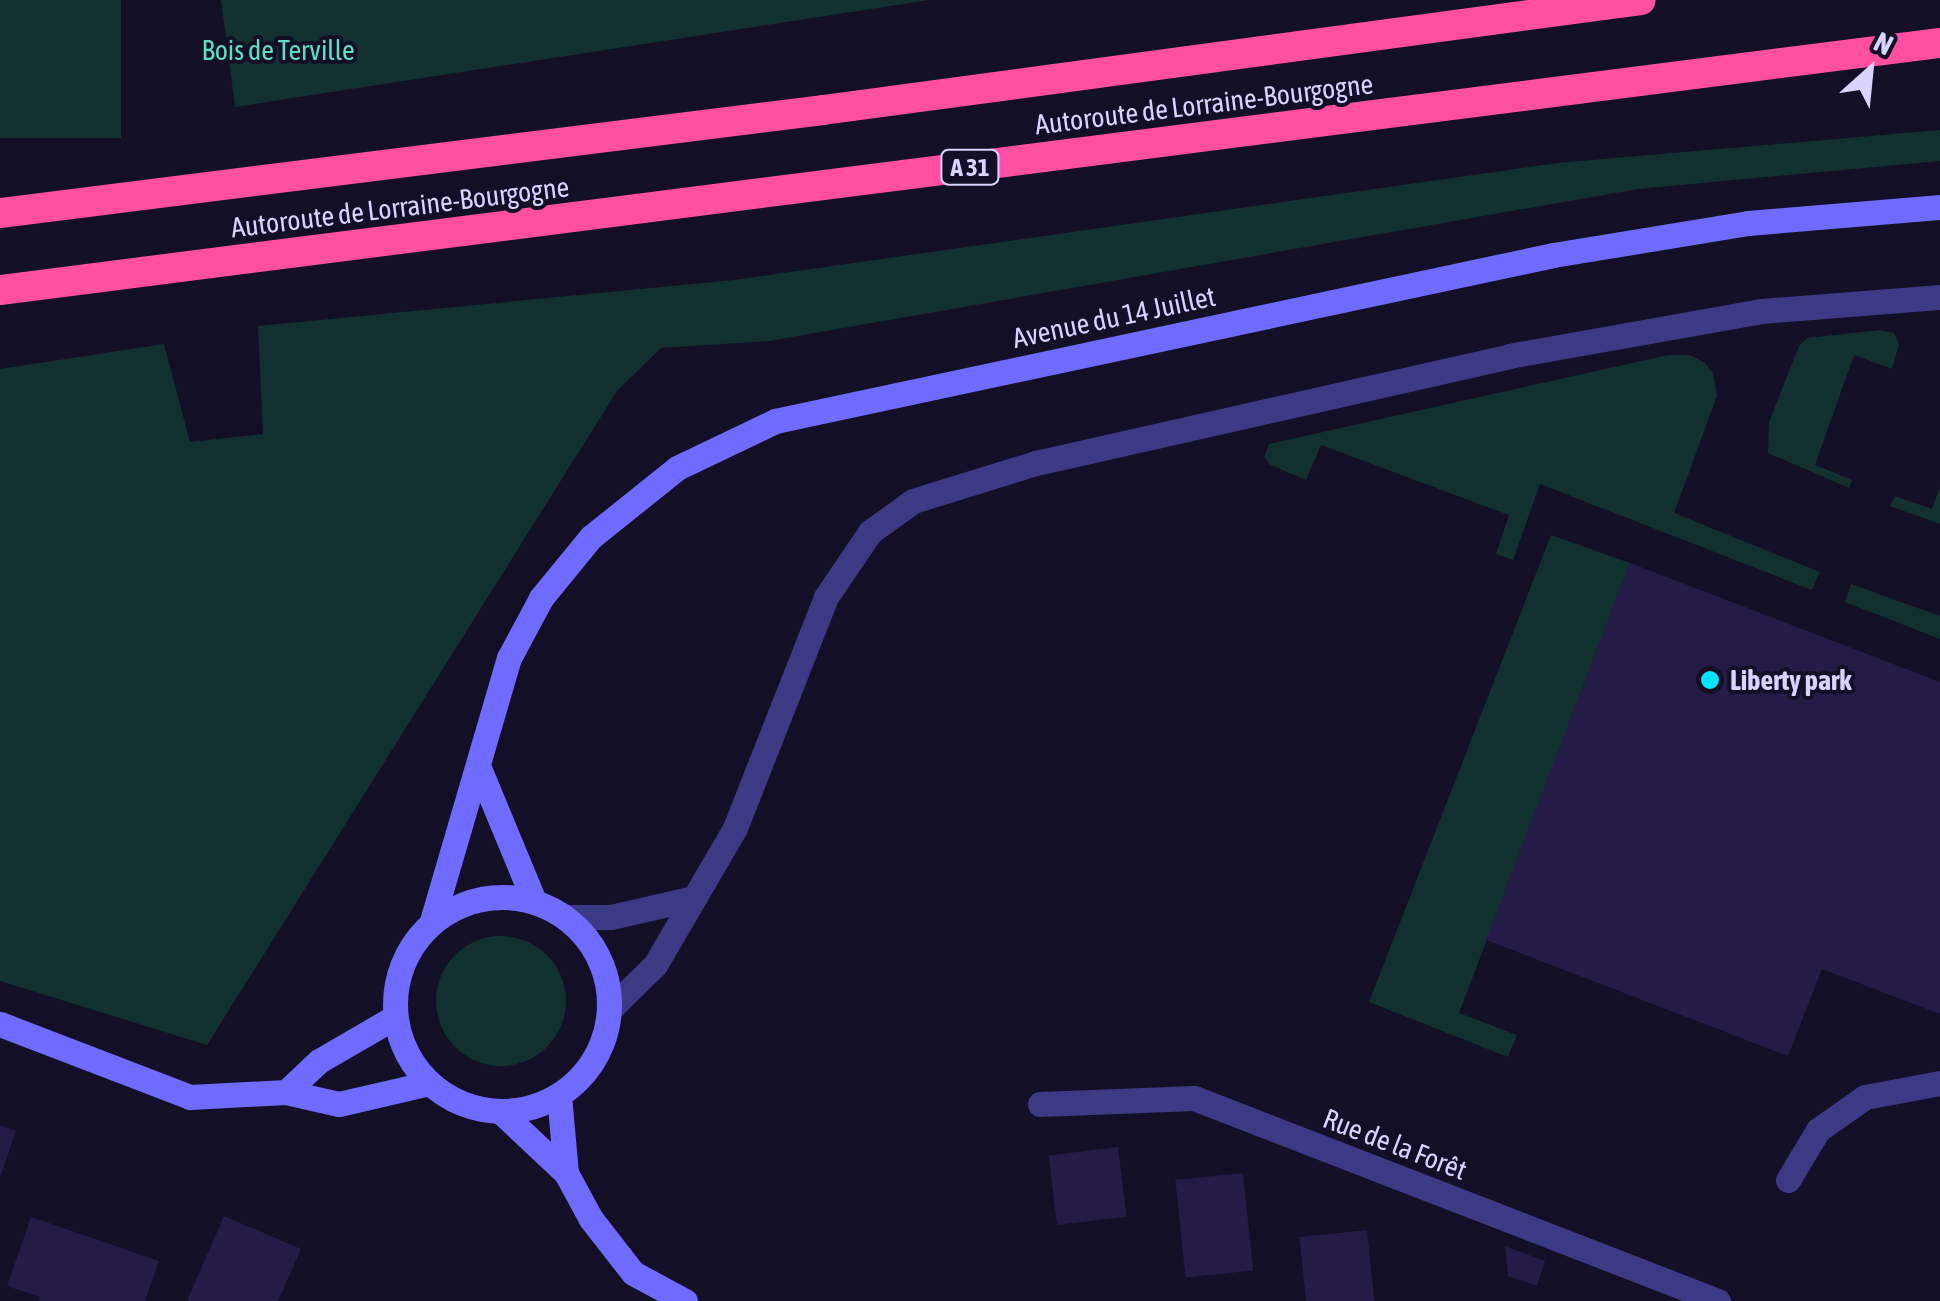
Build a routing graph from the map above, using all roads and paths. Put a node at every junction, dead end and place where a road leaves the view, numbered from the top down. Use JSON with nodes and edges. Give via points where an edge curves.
{"nodes":[{"id":1,"x":1641,"y":0,"type":"edge"},
{"id":2,"x":1940,"y":43,"type":"edge"},
{"id":3,"x":1940,"y":208,"type":"edge"},
{"id":4,"x":0,"y":213,"type":"edge"},
{"id":5,"x":0,"y":290,"type":"edge"},
{"id":6,"x":1940,"y":298,"type":"edge"},
{"id":7,"x":479,"y":768,"type":"junction"},
{"id":8,"x":694,"y":898,"type":"junction"},
{"id":9,"x":534,"y":901,"type":"junction"},
{"id":10,"x":566,"y":917,"type":"junction"},
{"id":11,"x":432,"y":921,"type":"junction"},
{"id":12,"x":610,"y":1009,"type":"junction"},
{"id":13,"x":395,"y":1017,"type":"junction"},
{"id":14,"x":0,"y":1024,"type":"edge"},
{"id":15,"x":1940,"y":1083,"type":"edge"},
{"id":16,"x":425,"y":1084,"type":"junction"},
{"id":17,"x":286,"y":1092,"type":"junction"},
{"id":18,"x":558,"y":1095,"type":"junction"},
{"id":19,"x":1040,"y":1104,"type":"dead end"},
{"id":20,"x":500,"y":1111,"type":"junction"},
{"id":21,"x":566,"y":1172,"type":"junction"},
{"id":22,"x":1788,"y":1180,"type":"dead end"},
{"id":23,"x":686,"y":1301,"type":"edge"},
{"id":24,"x":1718,"y":1301,"type":"edge"}],
"edges":[{"from":1,"to":4,"type":"highway","name":"Autoroute de Lorraine-Bourgogne"},
{"from":2,"to":5,"type":"highway","name":"Autoroute de Lorraine-Bourgogne","number":"A 31"},
{"from":3,"to":7,"type":"main road","name":"Avenue du 14 Juillet","via":[[1748,222],[1554,255],[775,420],[676,468],[591,538],[541,598],[509,658]]},
{"from":6,"to":8,"type":"street","via":[[1760,311],[1509,356],[1006,470],[913,501],[870,532],[826,596],[756,780]]},
{"from":7,"to":9,"type":"main road"},
{"from":7,"to":11,"type":"main road","name":"Avenue du 14 Juillet"},
{"from":8,"to":10,"type":"street","via":[[612,917]]},
{"from":8,"to":12,"type":"street","via":[[655,965]]},
{"from":9,"to":10,"type":"main road"},
{"from":9,"to":11,"type":"main road","via":[[499,895],[464,902]]},
{"from":10,"to":12,"type":"main road","via":[[591,942],[606,975]]},
{"from":11,"to":13,"type":"main road","via":[[396,981]]},
{"from":12,"to":18,"type":"main road","via":[[585,1073]]},
{"from":13,"to":16,"type":"main road"},
{"from":13,"to":17,"type":"main road","via":[[320,1062]]},
{"from":14,"to":17,"type":"main road","via":[[190,1097]]},
{"from":15,"to":22,"type":"street","via":[[1865,1098],[1818,1130]]},
{"from":16,"to":17,"type":"main road","via":[[338,1104]]},
{"from":16,"to":20,"type":"main road","via":[[470,1106]]},
{"from":18,"to":20,"type":"main road"},
{"from":18,"to":21,"type":"main road"},
{"from":19,"to":24,"type":"street","name":"Rue de la Forêt","via":[[1194,1098]]},
{"from":20,"to":21,"type":"main road"},
{"from":21,"to":23,"type":"main road","via":[[591,1219],[633,1273]]}]}
